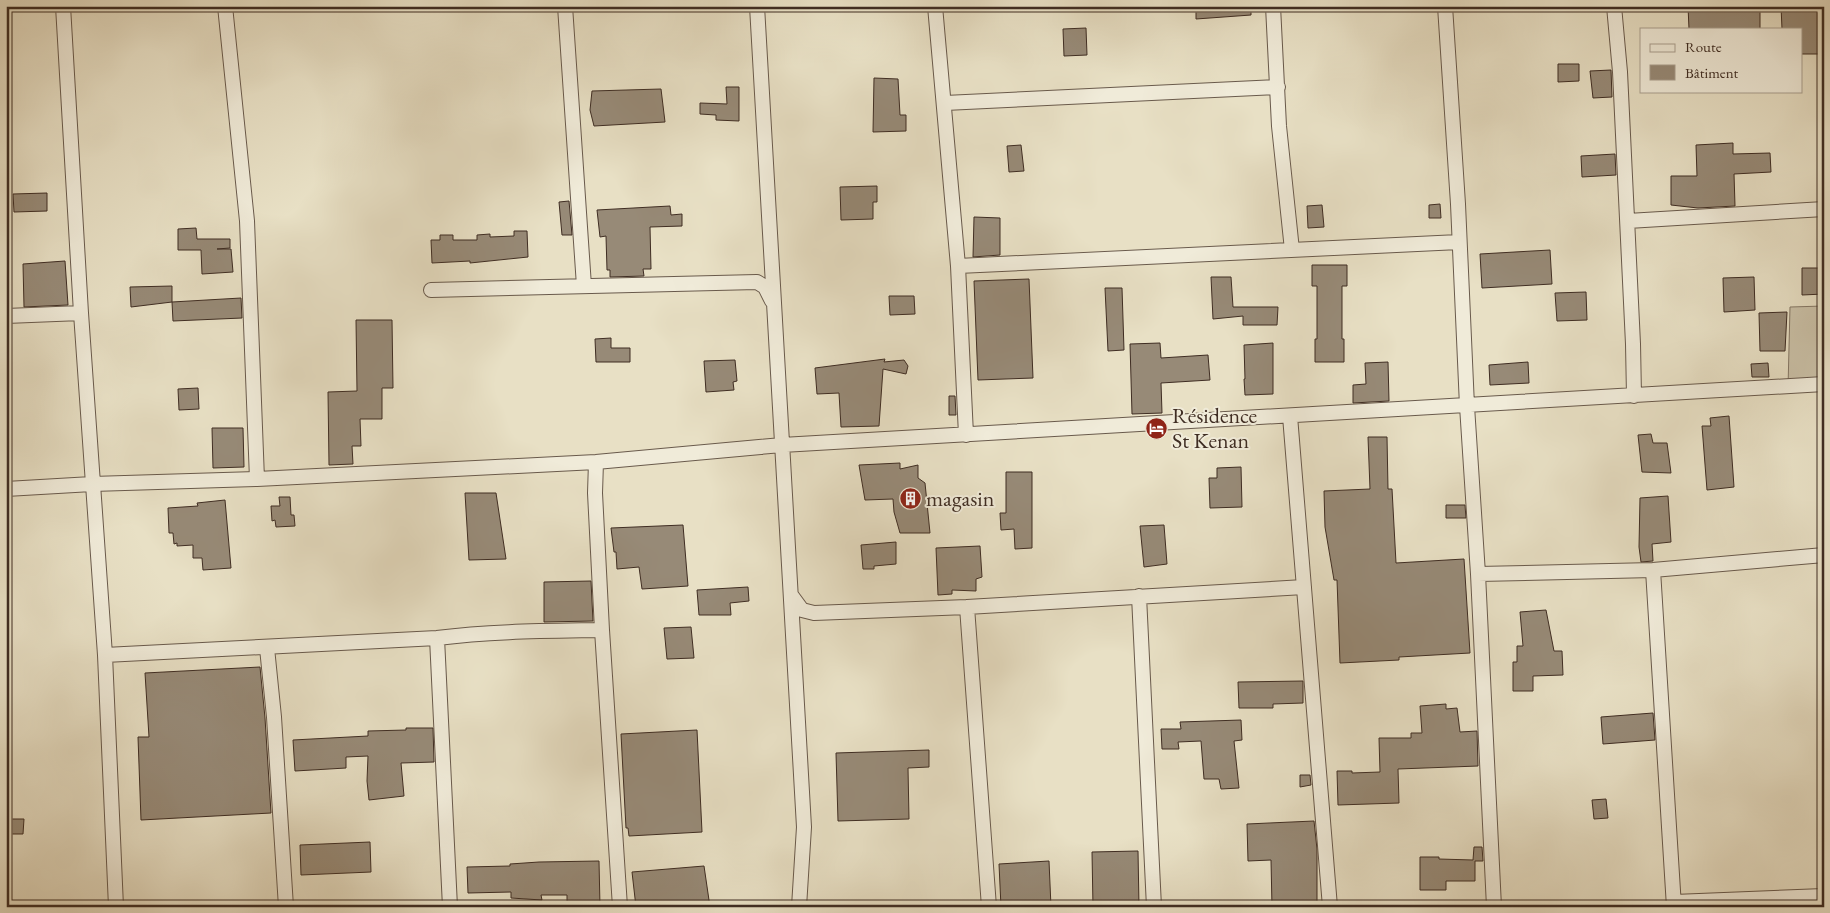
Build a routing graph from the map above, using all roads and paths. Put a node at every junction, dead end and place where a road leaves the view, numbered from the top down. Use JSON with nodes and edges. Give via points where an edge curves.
{"nodes":[{"id":1,"x":63,"y":6,"type":"edge"},
{"id":2,"x":225,"y":6,"type":"edge"},
{"id":3,"x":565,"y":6,"type":"edge"},
{"id":4,"x":757,"y":6,"type":"edge"},
{"id":5,"x":935,"y":6,"type":"edge"},
{"id":6,"x":1273,"y":6,"type":"edge"},
{"id":7,"x":1445,"y":6,"type":"edge"},
{"id":8,"x":1614,"y":6,"type":"edge"},
{"id":9,"x":1278,"y":87,"type":"junction"},
{"id":10,"x":945,"y":103,"type":"junction"},
{"id":11,"x":1824,"y":209,"type":"edge"},
{"id":12,"x":1628,"y":221,"type":"junction"},
{"id":13,"x":1459,"y":242,"type":"junction"},
{"id":14,"x":1292,"y":250,"type":"junction"},
{"id":15,"x":958,"y":266,"type":"junction"},
{"id":16,"x":584,"y":286,"type":"junction"},
{"id":17,"x":431,"y":290,"type":"dead end"},
{"id":18,"x":774,"y":306,"type":"junction"},
{"id":19,"x":81,"y":313,"type":"junction"},
{"id":20,"x":6,"y":316,"type":"edge"},
{"id":21,"x":1824,"y":384,"type":"edge"},
{"id":22,"x":1634,"y":396,"type":"junction"},
{"id":23,"x":1467,"y":406,"type":"junction"},
{"id":24,"x":1290,"y":416,"type":"junction"},
{"id":25,"x":966,"y":434,"type":"junction"},
{"id":26,"x":782,"y":445,"type":"junction"},
{"id":27,"x":596,"y":462,"type":"junction"},
{"id":28,"x":257,"y":479,"type":"junction"},
{"id":29,"x":92,"y":484,"type":"junction"},
{"id":30,"x":6,"y":489,"type":"edge"},
{"id":31,"x":1824,"y":555,"type":"edge"},
{"id":32,"x":1653,"y":570,"type":"junction"},
{"id":33,"x":1478,"y":574,"type":"junction"},
{"id":34,"x":1304,"y":587,"type":"junction"},
{"id":35,"x":791,"y":594,"type":"junction"},
{"id":36,"x":1139,"y":596,"type":"junction"},
{"id":37,"x":967,"y":608,"type":"junction"},
{"id":38,"x":602,"y":630,"type":"junction"},
{"id":39,"x":437,"y":638,"type":"junction"},
{"id":40,"x":267,"y":648,"type":"junction"},
{"id":41,"x":105,"y":655,"type":"junction"},
{"id":42,"x":1824,"y":896,"type":"edge"},
{"id":43,"x":1674,"y":904,"type":"edge"},
{"id":44,"x":116,"y":907,"type":"edge"},
{"id":45,"x":286,"y":907,"type":"edge"},
{"id":46,"x":450,"y":907,"type":"edge"},
{"id":47,"x":620,"y":907,"type":"edge"},
{"id":48,"x":799,"y":907,"type":"edge"},
{"id":49,"x":989,"y":907,"type":"edge"},
{"id":50,"x":1154,"y":907,"type":"edge"},
{"id":51,"x":1330,"y":907,"type":"edge"},
{"id":52,"x":1484,"y":907,"type":"edge"},
{"id":53,"x":1494,"y":907,"type":"edge"}],
"edges":[{"from":1,"to":19,"type":"street"},
{"from":2,"to":28,"type":"street","via":[[247,221]]},
{"from":3,"to":16,"type":"street"},
{"from":4,"to":18,"type":"street"},
{"from":5,"to":10,"type":"street"},
{"from":6,"to":9,"type":"street"},
{"from":7,"to":13,"type":"street"},
{"from":8,"to":12,"type":"street"},
{"from":9,"to":10,"type":"street"},
{"from":9,"to":14,"type":"street"},
{"from":10,"to":15,"type":"street"},
{"from":11,"to":12,"type":"street"},
{"from":12,"to":22,"type":"street"},
{"from":13,"to":14,"type":"street"},
{"from":13,"to":23,"type":"street"},
{"from":14,"to":15,"type":"street"},
{"from":15,"to":25,"type":"street"},
{"from":16,"to":17,"type":"street"},
{"from":16,"to":18,"type":"street","via":[[757,282],[765,287]]},
{"from":18,"to":26,"type":"street"},
{"from":19,"to":20,"type":"street"},
{"from":19,"to":29,"type":"street"},
{"from":21,"to":22,"type":"street"},
{"from":22,"to":23,"type":"street"},
{"from":23,"to":24,"type":"street"},
{"from":23,"to":33,"type":"street"},
{"from":24,"to":25,"type":"street"},
{"from":24,"to":34,"type":"street"},
{"from":25,"to":26,"type":"street"},
{"from":26,"to":27,"type":"street"},
{"from":26,"to":35,"type":"street"},
{"from":27,"to":28,"type":"street"},
{"from":27,"to":38,"type":"street"},
{"from":28,"to":29,"type":"street"},
{"from":29,"to":30,"type":"street"},
{"from":29,"to":41,"type":"street"},
{"from":31,"to":32,"type":"street"},
{"from":32,"to":33,"type":"street"},
{"from":32,"to":43,"type":"street"},
{"from":33,"to":53,"type":"street"},
{"from":34,"to":36,"type":"street"},
{"from":34,"to":51,"type":"street"},
{"from":35,"to":37,"type":"street","via":[[802,610],[814,613]]},
{"from":35,"to":48,"type":"street","via":[[804,827]]},
{"from":36,"to":37,"type":"street"},
{"from":36,"to":50,"type":"street"},
{"from":37,"to":49,"type":"street"},
{"from":38,"to":39,"type":"street","via":[[464,634]]},
{"from":38,"to":47,"type":"street"},
{"from":39,"to":40,"type":"street"},
{"from":39,"to":46,"type":"street"},
{"from":40,"to":41,"type":"street"},
{"from":40,"to":45,"type":"street"},
{"from":41,"to":44,"type":"street"},
{"from":42,"to":43,"type":"street"},
{"from":52,"to":53,"type":"street"}]}
